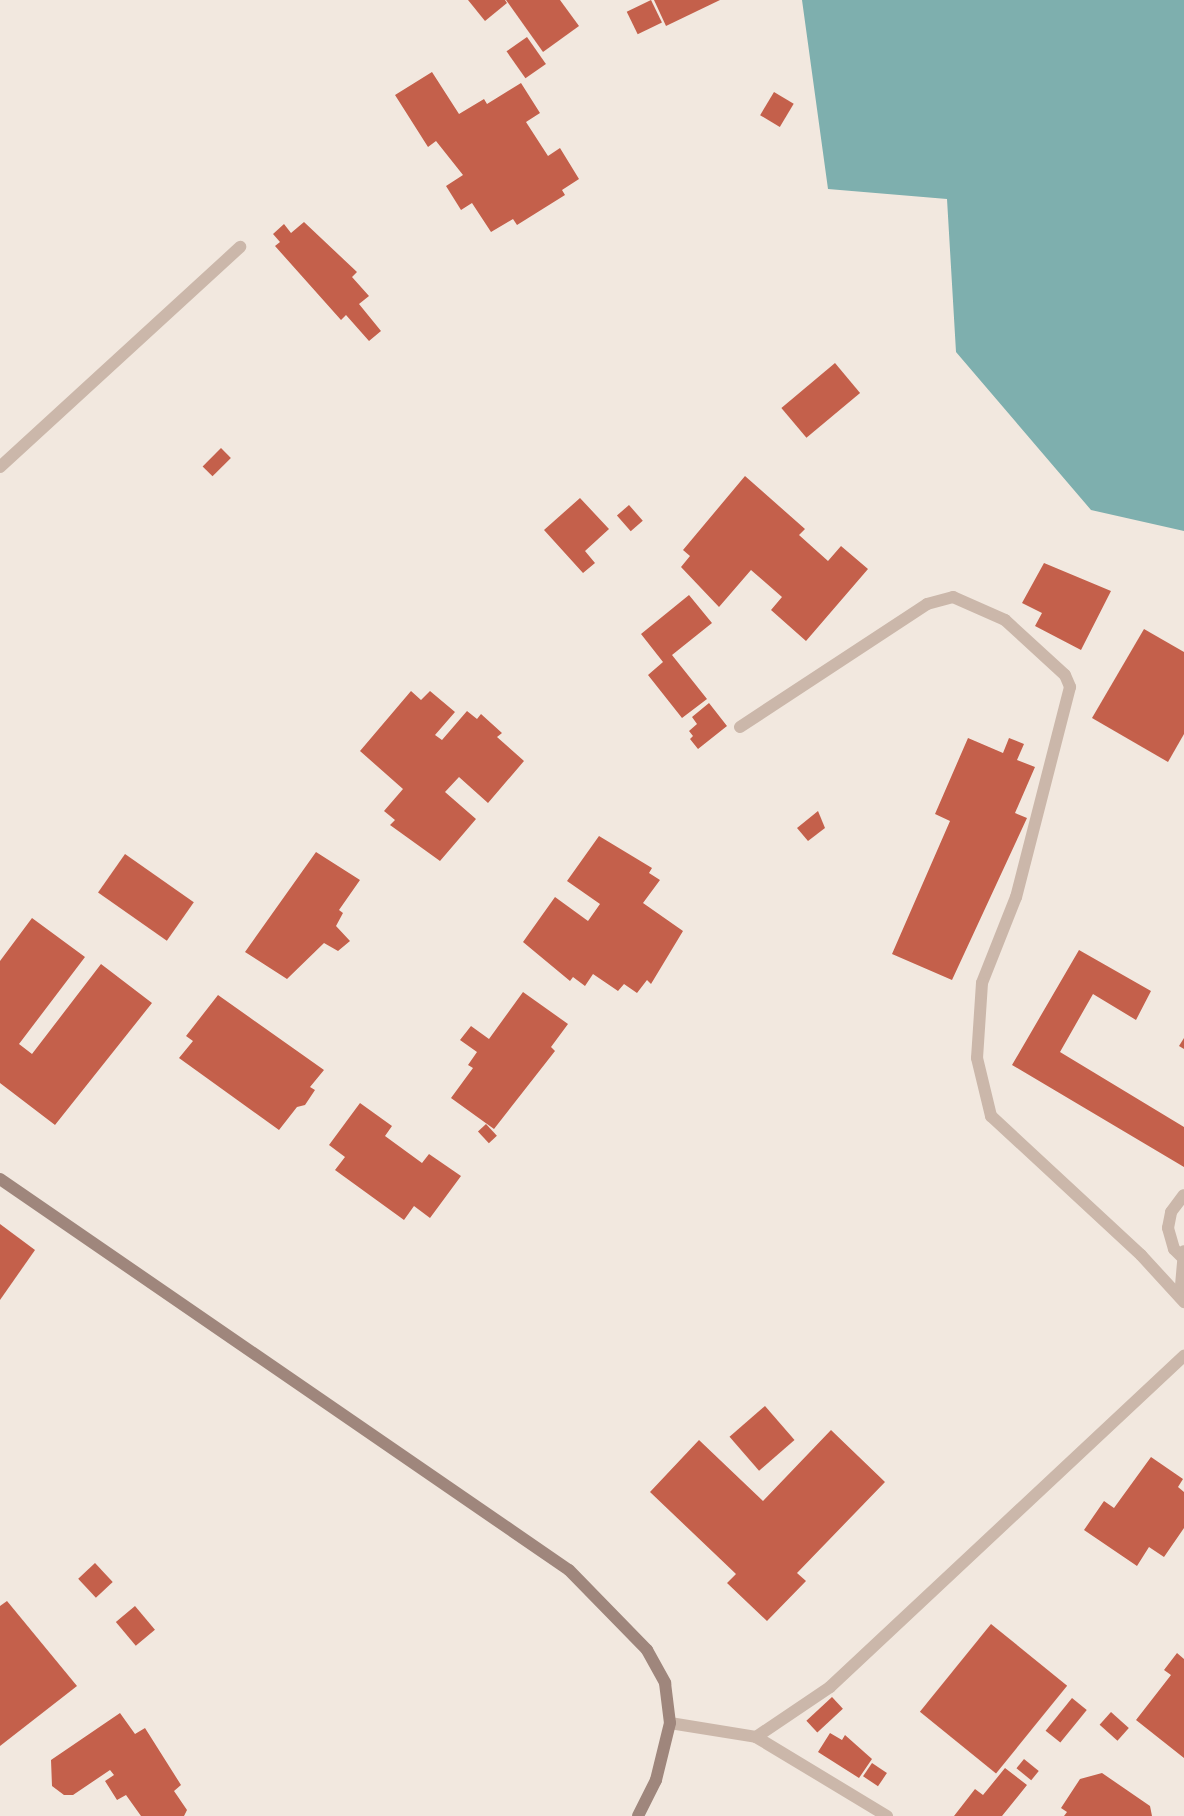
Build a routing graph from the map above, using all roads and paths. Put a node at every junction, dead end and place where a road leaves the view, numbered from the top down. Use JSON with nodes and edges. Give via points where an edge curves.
{"nodes":[{"id":1,"x":240,"y":247,"type":"dead end"},
{"id":2,"x":0,"y":467,"type":"edge"},
{"id":3,"x":740,"y":727,"type":"dead end"},
{"id":4,"x":0,"y":1179,"type":"edge"},
{"id":5,"x":1184,"y":1195,"type":"edge"},
{"id":6,"x":1182,"y":1253,"type":"edge"},
{"id":7,"x":1182,"y":1299,"type":"edge"},
{"id":8,"x":1184,"y":1356,"type":"edge"},
{"id":9,"x":670,"y":1723,"type":"junction"},
{"id":10,"x":756,"y":1737,"type":"junction"},
{"id":11,"x":638,"y":1816,"type":"edge"},
{"id":12,"x":887,"y":1816,"type":"edge"}],
"edges":[{"from":1,"to":2,"type":"street"},
{"from":3,"to":7,"type":"street","via":[[927,604],[953,597],[1005,620],[1065,675],[1070,687],[1016,897],[982,983],[977,1058],[991,1116]]},
{"from":4,"to":9,"type":"street","via":[[569,1570],[647,1650],[665,1684]]},
{"from":5,"to":6,"type":"street","via":[[1171,1212],[1168,1228],[1174,1249]]},
{"from":6,"to":7,"type":"street"},
{"from":8,"to":10,"type":"street","via":[[830,1688]]},
{"from":9,"to":10,"type":"street"},
{"from":9,"to":11,"type":"street","via":[[656,1780]]},
{"from":10,"to":12,"type":"street"}]}
